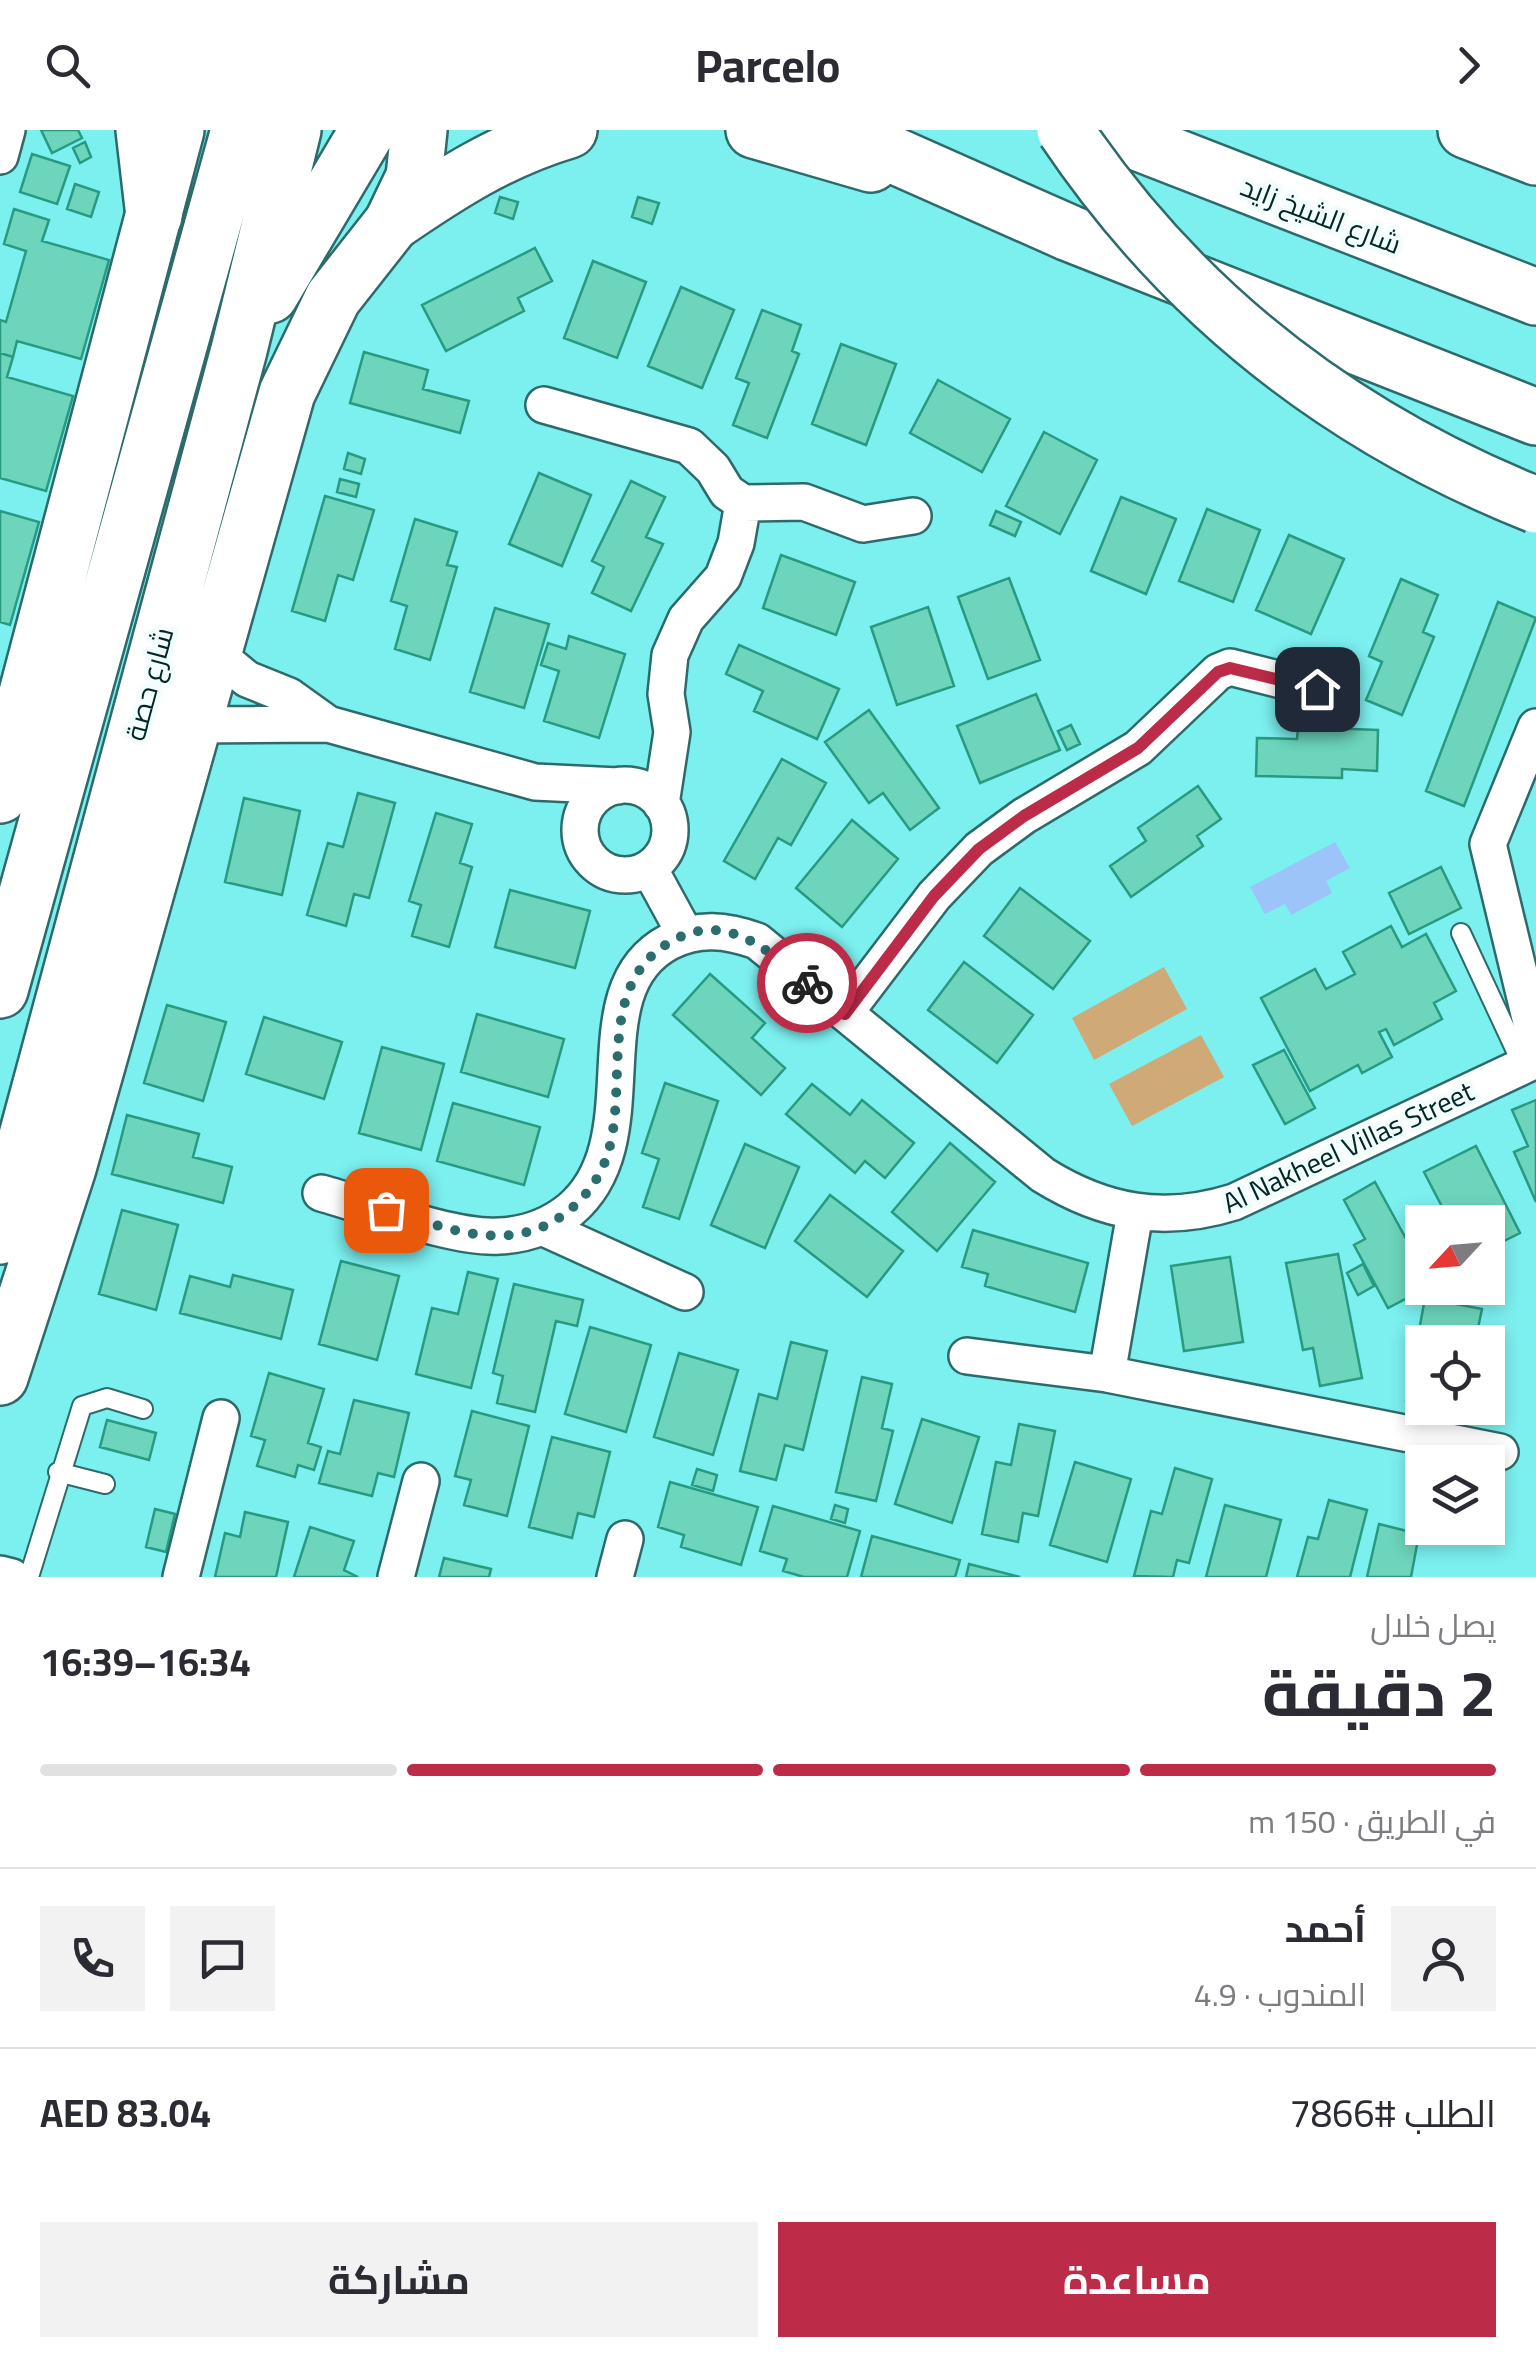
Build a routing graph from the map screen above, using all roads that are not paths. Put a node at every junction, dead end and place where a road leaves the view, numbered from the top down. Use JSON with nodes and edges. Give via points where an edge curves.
{"nodes":[{"id":1,"x":7,"y":130,"type":"edge"},
{"id":2,"x":144,"y":130,"type":"edge"},
{"id":3,"x":176,"y":130,"type":"edge"},
{"id":4,"x":239,"y":130,"type":"edge"},
{"id":5,"x":293,"y":130,"type":"edge"},
{"id":6,"x":368,"y":130,"type":"edge"},
{"id":7,"x":418,"y":130,"type":"edge"},
{"id":8,"x":569,"y":130,"type":"edge"},
{"id":9,"x":754,"y":130,"type":"edge"},
{"id":10,"x":837,"y":130,"type":"edge"},
{"id":11,"x":1066,"y":130,"type":"edge"},
{"id":12,"x":1106,"y":130,"type":"edge"},
{"id":13,"x":1466,"y":130,"type":"edge"},
{"id":14,"x":0,"y":156,"type":"edge"},
{"id":15,"x":1536,"y":157,"type":"edge"},
{"id":16,"x":974,"y":194,"type":"junction"},
{"id":17,"x":154,"y":216,"type":"junction"},
{"id":18,"x":392,"y":223,"type":"junction"},
{"id":19,"x":1536,"y":297,"type":"edge"},
{"id":20,"x":239,"y":350,"type":"junction"},
{"id":21,"x":544,"y":405,"type":"dead end"},
{"id":22,"x":1536,"y":418,"type":"edge"},
{"id":23,"x":743,"y":503,"type":"junction"},
{"id":24,"x":1536,"y":505,"type":"edge"},
{"id":25,"x":913,"y":516,"type":"dead end"},
{"id":26,"x":214,"y":652,"type":"junction"},
{"id":27,"x":1317,"y":689,"type":"dead end"},
{"id":28,"x":328,"y":724,"type":"junction"},
{"id":29,"x":193,"y":726,"type":"junction"},
{"id":30,"x":1536,"y":727,"type":"edge"},
{"id":31,"x":666,"y":751,"type":"junction"},
{"id":32,"x":535,"y":782,"type":"junction"},
{"id":33,"x":624,"y":785,"type":"junction"},
{"id":34,"x":0,"y":794,"type":"edge"},
{"id":35,"x":661,"y":804,"type":"junction"},
{"id":36,"x":580,"y":836,"type":"junction"},
{"id":37,"x":650,"y":868,"type":"junction"},
{"id":38,"x":1461,"y":933,"type":"dead end"},
{"id":39,"x":685,"y":934,"type":"junction"},
{"id":40,"x":0,"y":990,"type":"edge"},
{"id":41,"x":845,"y":1014,"type":"junction"},
{"id":42,"x":1532,"y":1057,"type":"edge"},
{"id":43,"x":321,"y":1193,"type":"dead end"},
{"id":44,"x":1135,"y":1213,"type":"junction"},
{"id":45,"x":542,"y":1227,"type":"junction"},
{"id":46,"x":0,"y":1236,"type":"edge"},
{"id":47,"x":685,"y":1292,"type":"dead end"},
{"id":48,"x":966,"y":1356,"type":"dead end"},
{"id":49,"x":1108,"y":1374,"type":"junction"},
{"id":50,"x":0,"y":1377,"type":"edge"},
{"id":51,"x":143,"y":1409,"type":"dead end"},
{"id":52,"x":222,"y":1418,"type":"dead end"},
{"id":53,"x":1465,"y":1445,"type":"edge"},
{"id":54,"x":58,"y":1472,"type":"junction"},
{"id":55,"x":421,"y":1481,"type":"dead end"},
{"id":56,"x":105,"y":1484,"type":"dead end"},
{"id":57,"x":625,"y":1538,"type":"dead end"},
{"id":58,"x":0,"y":1574,"type":"edge"},
{"id":59,"x":11,"y":1577,"type":"edge"},
{"id":60,"x":29,"y":1577,"type":"edge"},
{"id":61,"x":181,"y":1577,"type":"edge"},
{"id":62,"x":396,"y":1577,"type":"edge"},
{"id":63,"x":616,"y":1577,"type":"edge"}],
"edges":[{"from":1,"to":14,"type":"street"},
{"from":2,"to":17,"type":"main road"},
{"from":3,"to":17,"type":"main road"},
{"from":4,"to":40,"type":"main road"},
{"from":5,"to":20,"type":"main road","name":"شارع حصة"},
{"from":6,"to":20,"type":"main road"},
{"from":7,"to":18,"type":"main road","via":[[414,176]]},
{"from":8,"to":18,"type":"main road","via":[[474,167]]},
{"from":9,"to":16,"type":"main road"},
{"from":10,"to":16,"type":"main road"},
{"from":11,"to":24,"type":"main road","bridge":true,"via":[[1130,220],[1256,346],[1370,424]]},
{"from":12,"to":19,"type":"main road","name":"شارع الشيخ زايد"},
{"from":13,"to":15,"type":"main road"},
{"from":16,"to":22,"type":"main road"},
{"from":17,"to":34,"type":"main road"},
{"from":18,"to":26,"type":"main road","via":[[333,298],[307,344]]},
{"from":20,"to":46,"type":"main road","name":"شارع حصة"},
{"from":21,"to":23,"type":"street","via":[[690,446]]},
{"from":23,"to":25,"type":"street","via":[[804,502],[863,524]]},
{"from":23,"to":31,"type":"street","via":[[723,577],[686,619],[670,655],[666,694],[672,732]]},
{"from":26,"to":28,"type":"street","via":[[247,679],[289,696]]},
{"from":26,"to":29,"type":"main road"},
{"from":27,"to":41,"type":"street","via":[[1230,668],[1218,672],[1138,748],[979,849],[934,896]]},
{"from":28,"to":29,"type":"street"},
{"from":28,"to":32,"type":"street"},
{"from":29,"to":50,"type":"main road","via":[[68,1168]]},
{"from":30,"to":42,"type":"street","via":[[1488,844]]},
{"from":31,"to":33,"type":"street"},
{"from":31,"to":35,"type":"street"},
{"from":32,"to":33,"type":"street"},
{"from":32,"to":36,"type":"street"},
{"from":33,"to":35,"type":"street"},
{"from":33,"to":36,"type":"street","via":[[597,795],[583,814]]},
{"from":35,"to":37,"type":"street","via":[[670,831]]},
{"from":36,"to":37,"type":"street","via":[[600,868],[625,875]]},
{"from":37,"to":39,"type":"street"},
{"from":38,"to":42,"type":"lane"},
{"from":39,"to":41,"type":"street","name":"Al Nakheel Villas Street","via":[[709,930],[757,942]]},
{"from":39,"to":45,"type":"street","via":[[645,962],[632,982],[619,1026],[606,1161],[580,1201]]},
{"from":41,"to":44,"type":"street","name":"Al Nakheel Villas Street","via":[[1043,1174],[1072,1192]]},
{"from":42,"to":44,"type":"street","name":"Al Nakheel Villas Street","via":[[1234,1202],[1185,1213]]},
{"from":43,"to":45,"type":"street","via":[[473,1235]]},
{"from":44,"to":49,"type":"street"},
{"from":45,"to":47,"type":"street"},
{"from":48,"to":49,"type":"street"},
{"from":49,"to":53,"type":"street"},
{"from":51,"to":54,"type":"lane","via":[[106,1398],[82,1406]]},
{"from":52,"to":61,"type":"street"},
{"from":54,"to":56,"type":"lane"},
{"from":54,"to":60,"type":"lane"},
{"from":55,"to":62,"type":"street"},
{"from":57,"to":63,"type":"street"},
{"from":58,"to":59,"type":"street"}]}
